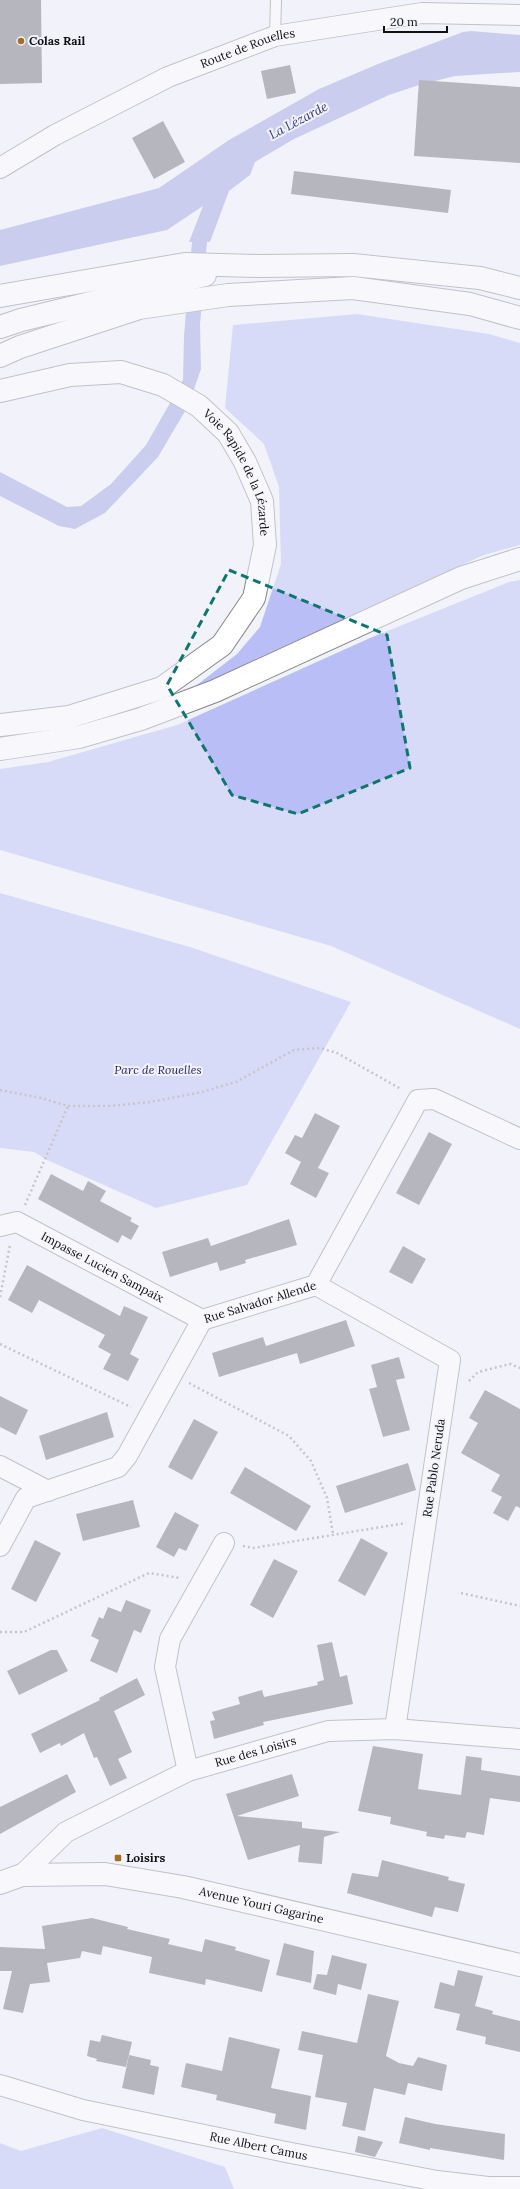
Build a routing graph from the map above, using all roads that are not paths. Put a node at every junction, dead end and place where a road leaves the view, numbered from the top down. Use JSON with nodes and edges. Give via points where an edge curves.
{"nodes":[{"id":1,"x":276,"y":0,"type":"edge"},
{"id":2,"x":520,"y":15,"type":"edge"},
{"id":3,"x":275,"y":36,"type":"junction"},
{"id":4,"x":0,"y":168,"type":"edge"},
{"id":5,"x":183,"y":272,"type":"junction"},
{"id":6,"x":520,"y":288,"type":"edge"},
{"id":7,"x":0,"y":296,"type":"edge"},
{"id":8,"x":520,"y":318,"type":"edge"},
{"id":9,"x":0,"y":327,"type":"edge"},
{"id":10,"x":0,"y":356,"type":"edge"},
{"id":11,"x":0,"y":391,"type":"edge"},
{"id":12,"x":520,"y":558,"type":"edge"},
{"id":13,"x":0,"y":725,"type":"edge"},
{"id":14,"x":0,"y":749,"type":"edge"},
{"id":15,"x":520,"y":1139,"type":"edge"},
{"id":16,"x":9,"y":1224,"type":"edge"},
{"id":17,"x":316,"y":1285,"type":"junction"},
{"id":18,"x":202,"y":1320,"type":"junction"},
{"id":19,"x":0,"y":1466,"type":"edge"},
{"id":20,"x":48,"y":1491,"type":"junction"},
{"id":21,"x":224,"y":1543,"type":"road end"},
{"id":22,"x":0,"y":1546,"type":"edge"},
{"id":23,"x":395,"y":1729,"type":"junction"},
{"id":24,"x":520,"y":1739,"type":"edge"},
{"id":25,"x":188,"y":1771,"type":"junction"},
{"id":26,"x":22,"y":1875,"type":"junction"},
{"id":27,"x":0,"y":1883,"type":"edge"},
{"id":28,"x":520,"y":1965,"type":"edge"},
{"id":29,"x":0,"y":2085,"type":"edge"},
{"id":30,"x":466,"y":2187,"type":"edge"},
{"id":31,"x":520,"y":2187,"type":"edge"}],
"edges":[{"from":1,"to":3,"type":"lane"},
{"from":2,"to":3,"type":"street","name":"Route de Rouelles","via":[[422,13]]},
{"from":3,"to":4,"type":"street","name":"Route de Rouelles","via":[[168,77],[55,135]]},
{"from":5,"to":6,"type":"main road","via":[[260,266],[353,265],[480,278]]},
{"from":5,"to":7,"type":"main road"},
{"from":5,"to":9,"type":"main road"},
{"from":8,"to":10,"type":"main road","via":[[470,304],[353,288],[210,298],[139,308]]},
{"from":11,"to":13,"type":"main road","name":"Voie Rapide de la Lézarde","via":[[70,375],[121,372],[163,385],[198,406],[228,433],[245,462],[262,501],[266,545],[254,598],[222,645],[162,688],[69,717]]},
{"from":12,"to":14,"type":"main road","via":[[462,578],[215,691],[149,716],[79,737]]},
{"from":15,"to":17,"type":"street","name":"Rue Salvador Allende","via":[[434,1099],[418,1100]]},
{"from":16,"to":18,"type":"street","name":"Impasse Lucien Sampaix"},
{"from":17,"to":18,"type":"street","name":"Rue Salvador Allende"},
{"from":17,"to":23,"type":"street","name":"Rue Pablo Neruda","via":[[450,1360]]},
{"from":18,"to":20,"type":"street","name":"Rue Salvador Allende","via":[[127,1456],[118,1467]]},
{"from":19,"to":20,"type":"street"},
{"from":20,"to":22,"type":"street","name":"Rue Salvador Allende","via":[[26,1498]]},
{"from":21,"to":25,"type":"street","via":[[170,1639],[165,1667]]},
{"from":23,"to":24,"type":"street","name":"Rue des Loisirs"},
{"from":23,"to":25,"type":"street","name":"Rue des Loisirs","via":[[328,1731]]},
{"from":25,"to":26,"type":"street","name":"Rue des Loisirs","via":[[66,1832]]},
{"from":26,"to":27,"type":"main road","name":"Avenue Youri Gagarine"},
{"from":26,"to":28,"type":"main road","name":"Avenue Youri Gagarine","via":[[105,1874],[183,1887]]},
{"from":29,"to":30,"type":"street","name":"Rue Albert Camus","via":[[83,2110]]},
{"from":30,"to":31,"type":"street","name":"Rue Albert Camus"}]}
